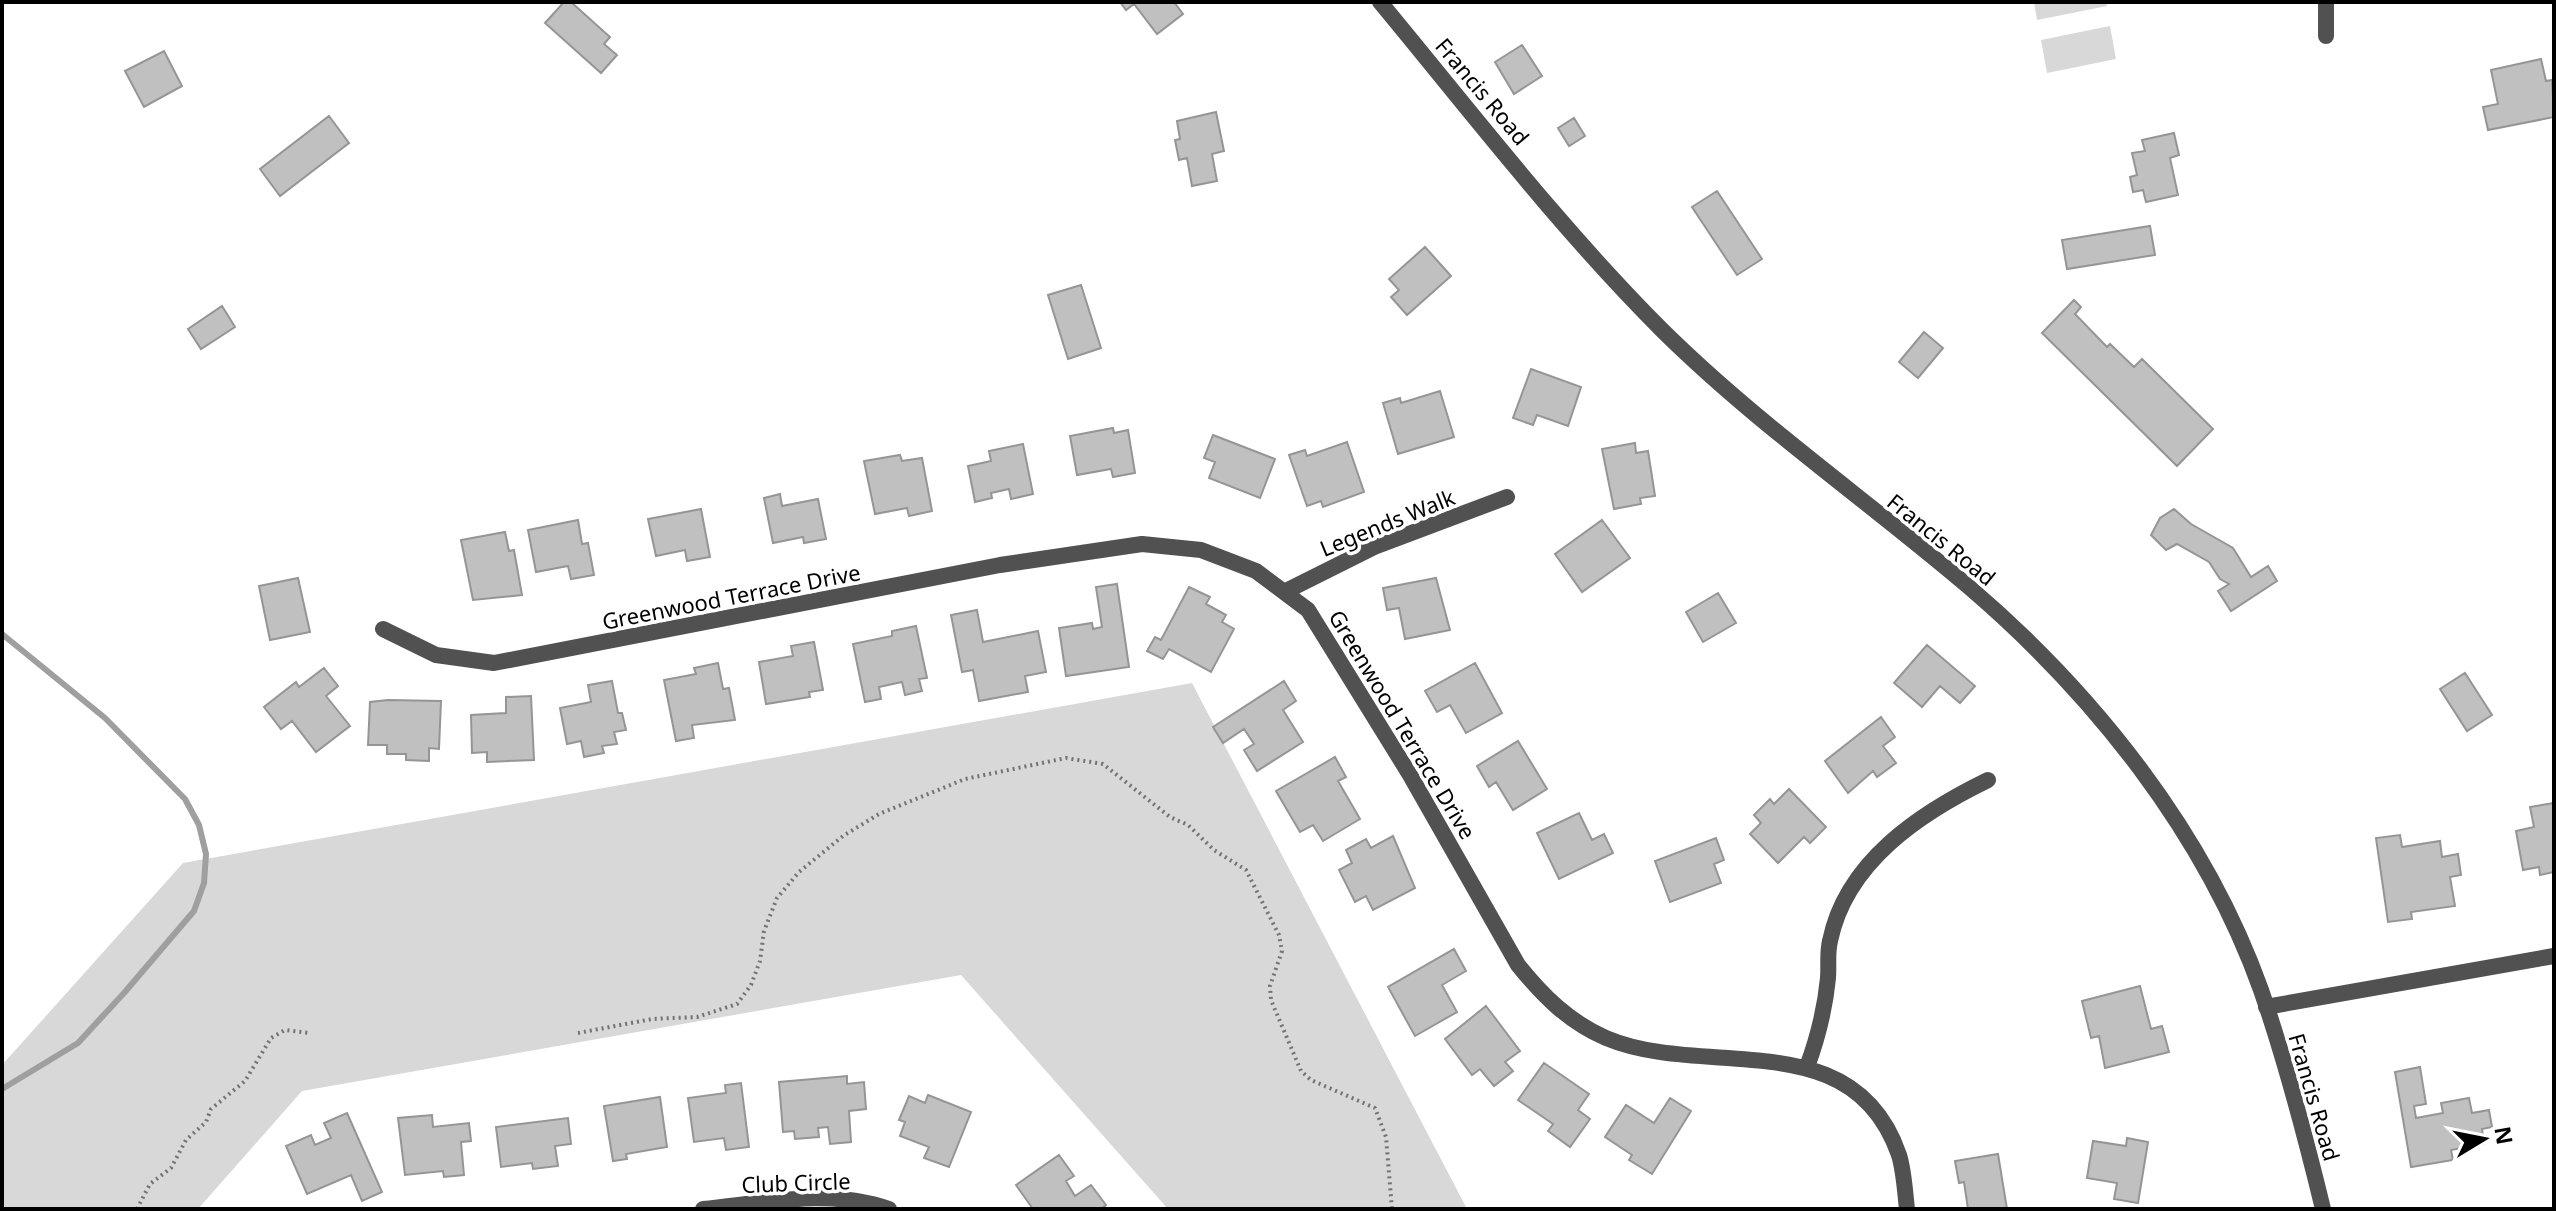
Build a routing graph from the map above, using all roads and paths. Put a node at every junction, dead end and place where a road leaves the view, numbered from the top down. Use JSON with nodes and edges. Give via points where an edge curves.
{"nodes":[{"id":1,"x":1380,"y":2,"type":"edge"},
{"id":2,"x":2326,"y":2,"type":"edge"},
{"id":3,"x":2326,"y":36,"type":"dead end"},
{"id":4,"x":1507,"y":497,"type":"dead end"},
{"id":5,"x":1286,"y":591,"type":"junction"},
{"id":6,"x":383,"y":629,"type":"dead end"},
{"id":7,"x":1988,"y":780,"type":"dead end"},
{"id":8,"x":2554,"y":956,"type":"edge"},
{"id":9,"x":2266,"y":1007,"type":"junction"},
{"id":10,"x":309,"y":1033,"type":"dead end"},
{"id":11,"x":578,"y":1033,"type":"dead end"},
{"id":12,"x":1807,"y":1067,"type":"junction"},
{"id":13,"x":137,"y":1209,"type":"edge"},
{"id":14,"x":703,"y":1209,"type":"edge"},
{"id":15,"x":889,"y":1209,"type":"edge"},
{"id":16,"x":1392,"y":1209,"type":"edge"},
{"id":17,"x":1907,"y":1209,"type":"edge"},
{"id":18,"x":2323,"y":1209,"type":"edge"}],
"edges":[{"from":1,"to":9,"type":"street","name":"Francis Road","via":[[1569,230],[1662,330],[1767,426],[1970,588],[2092,710],[2179,826],[2238,935]]},
{"from":2,"to":3,"type":"street"},
{"from":4,"to":5,"type":"street","name":"Legends Walk","via":[[1374,547]]},
{"from":5,"to":6,"type":"street","name":"Greenwood Terrace Drive","via":[[1229,558],[1142,544],[1000,565],[494,663],[436,655]]},
{"from":5,"to":12,"type":"street","name":"Greenwood Terrace Drive","via":[[1308,610],[1518,965],[1558,1009],[1609,1039],[1650,1050]]},
{"from":7,"to":12,"type":"street","via":[[1912,826],[1849,888],[1829,944],[1821,1027]]},
{"from":8,"to":9,"type":"street"},
{"from":9,"to":18,"type":"street","name":"Francis Road"},
{"from":10,"to":13,"type":"path","via":[[285,1030],[271,1038],[245,1081],[211,1109],[171,1168],[150,1184]]},
{"from":11,"to":16,"type":"path","via":[[652,1019],[697,1017],[737,1004],[751,985],[777,898],[807,865],[879,814],[965,779],[1066,758],[1087,760],[1125,778],[1246,870],[1255,883],[1282,951],[1270,986],[1271,1000],[1301,1071],[1375,1108],[1386,1137]]},
{"from":12,"to":17,"type":"street","name":"Greenwood Terrace Drive","via":[[1847,1086],[1887,1129],[1899,1157]]},
{"from":14,"to":15,"type":"street","name":"Club Circle","via":[[827,1198]]}]}
